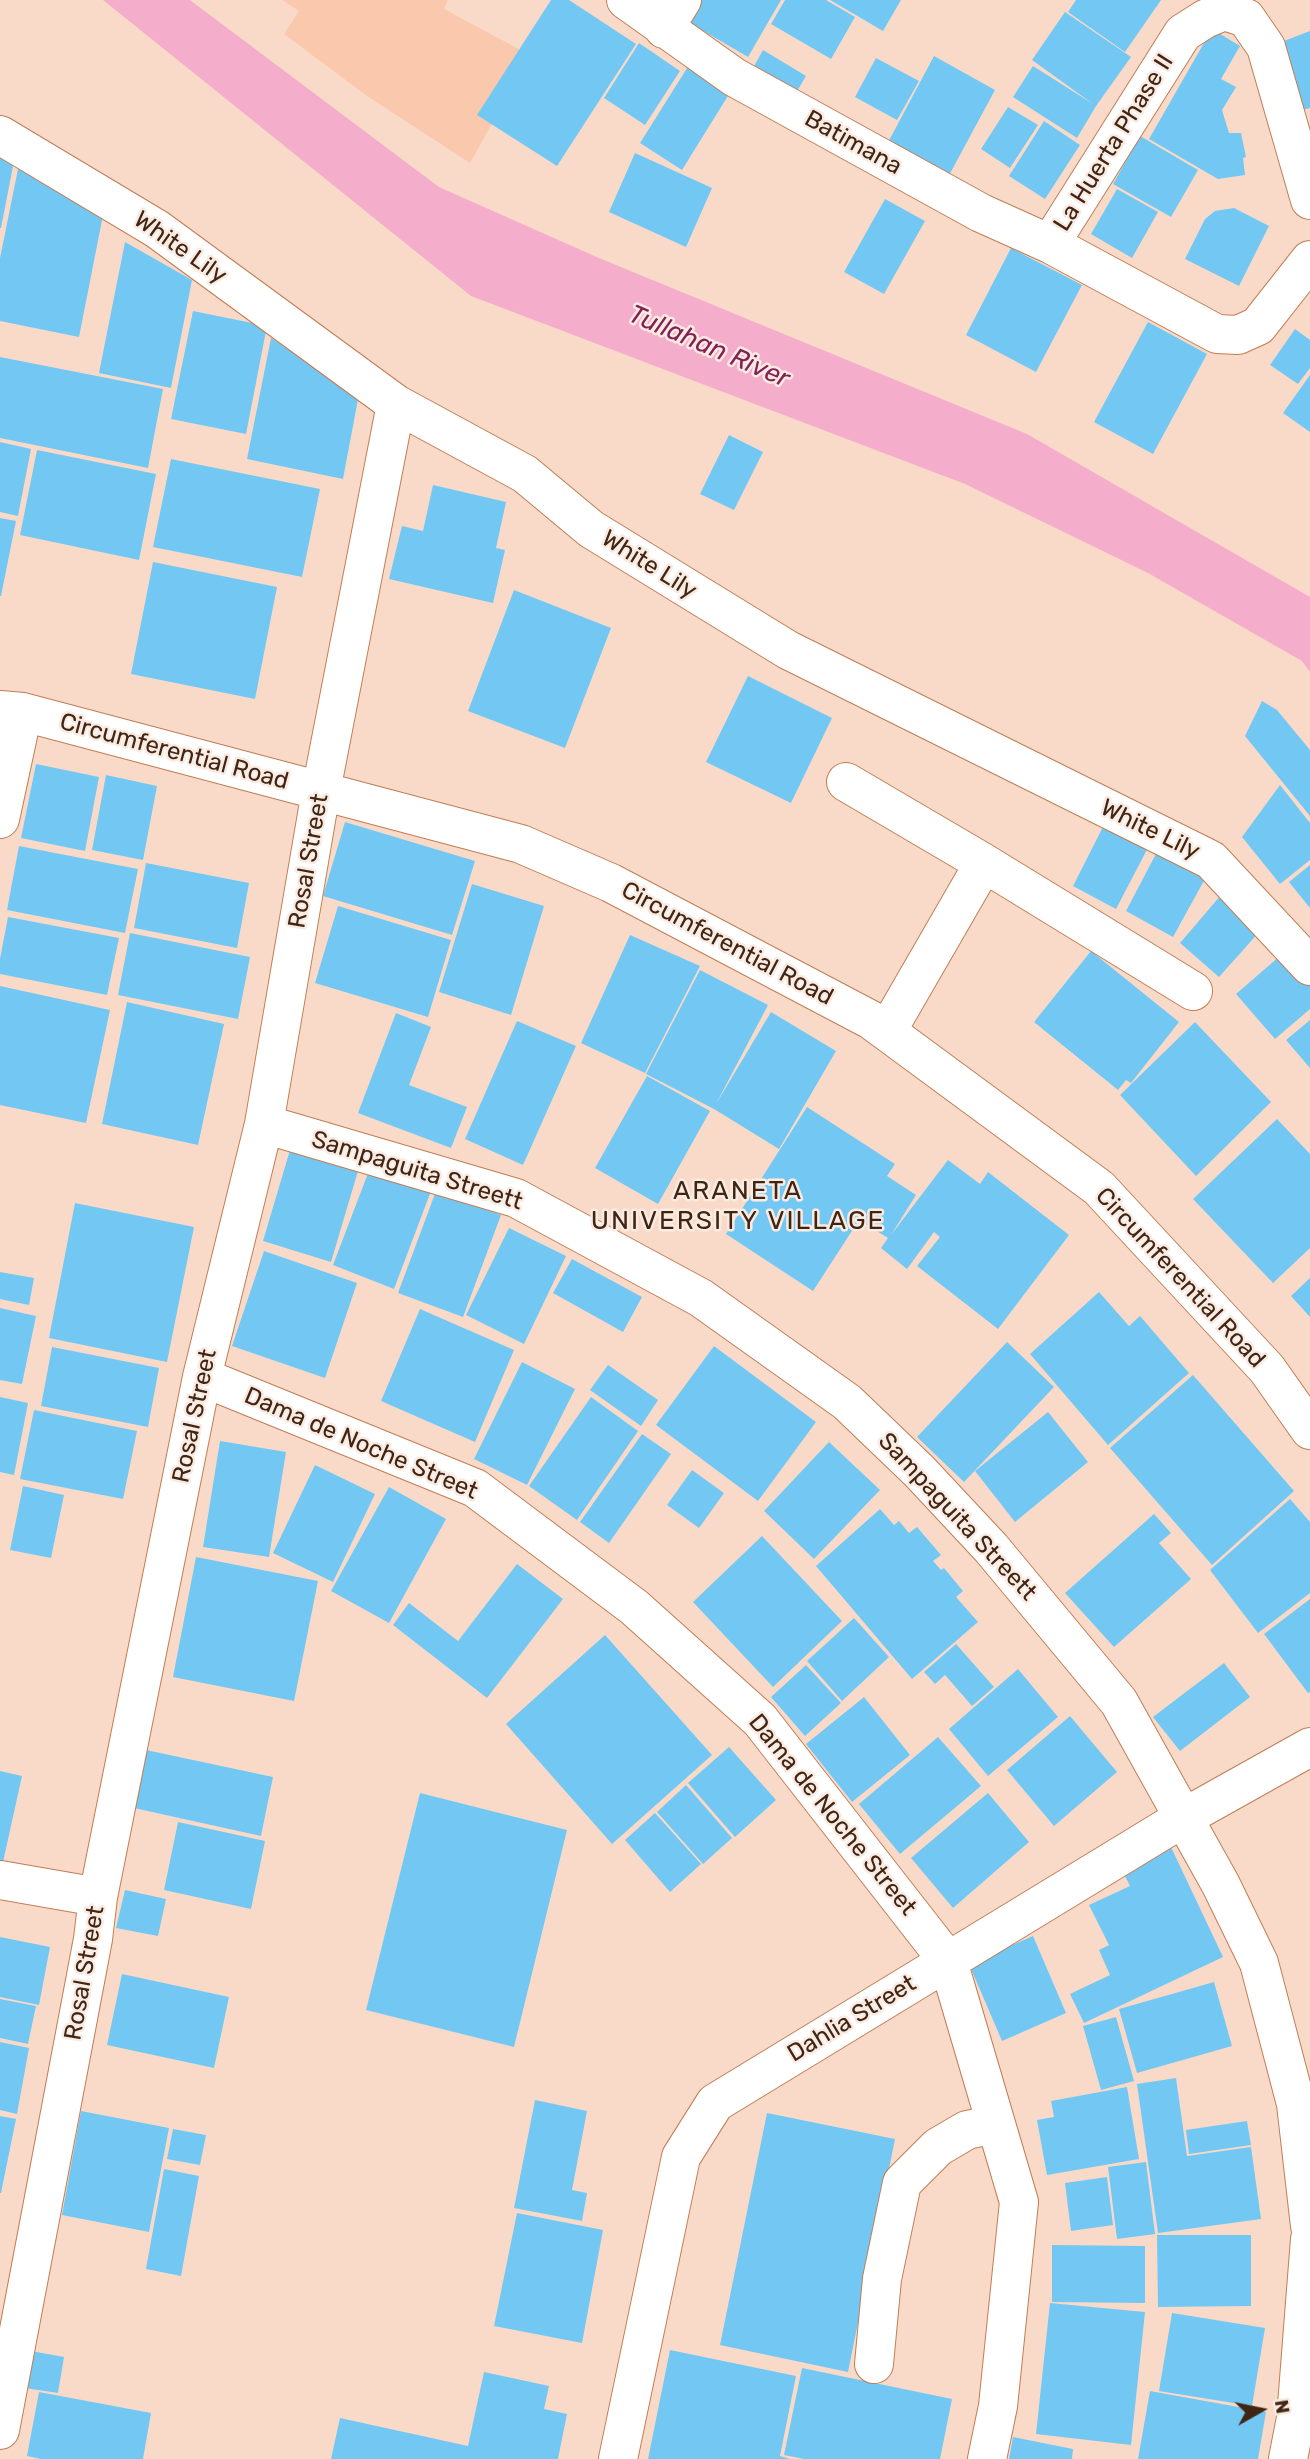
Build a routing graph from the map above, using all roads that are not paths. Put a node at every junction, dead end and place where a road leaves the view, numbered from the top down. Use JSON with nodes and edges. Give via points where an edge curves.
{"nodes":[{"id":1,"x":626,"y":0,"type":"edge"},
{"id":2,"x":673,"y":15,"type":"edge"},
{"id":3,"x":0,"y":135,"type":"edge"},
{"id":4,"x":1310,"y":200,"type":"edge"},
{"id":5,"x":1050,"y":244,"type":"junction"},
{"id":6,"x":1310,"y":260,"type":"edge"},
{"id":7,"x":396,"y":404,"type":"junction"},
{"id":8,"x":11,"y":711,"type":"edge"},
{"id":9,"x":846,"y":782,"type":"dead end"},
{"id":10,"x":321,"y":791,"type":"junction"},
{"id":11,"x":0,"y":819,"type":"edge"},
{"id":12,"x":984,"y":863,"type":"junction"},
{"id":13,"x":1310,"y":966,"type":"edge"},
{"id":14,"x":1193,"y":991,"type":"dead end"},
{"id":15,"x":887,"y":1031,"type":"junction"},
{"id":16,"x":264,"y":1124,"type":"junction"},
{"id":17,"x":202,"y":1377,"type":"junction"},
{"id":18,"x":1310,"y":1430,"type":"edge"},
{"id":19,"x":1310,"y":1747,"type":"edge"},
{"id":20,"x":1183,"y":1818,"type":"junction"},
{"id":21,"x":0,"y":1880,"type":"edge"},
{"id":22,"x":98,"y":1897,"type":"junction"},
{"id":23,"x":948,"y":1961,"type":"junction"},
{"id":24,"x":996,"y":2124,"type":"junction"},
{"id":25,"x":1310,"y":2226,"type":"edge"},
{"id":26,"x":1310,"y":2239,"type":"edge"},
{"id":27,"x":874,"y":2364,"type":"dead end"},
{"id":28,"x":0,"y":2430,"type":"edge"},
{"id":29,"x":618,"y":2459,"type":"edge"},
{"id":30,"x":987,"y":2459,"type":"edge"},
{"id":31,"x":1288,"y":2459,"type":"edge"}],
"edges":[{"from":1,"to":2,"type":"street","name":"Batimana"},
{"from":2,"to":5,"type":"street","name":"Batimana","via":[[734,77],[981,213]]},
{"from":3,"to":7,"type":"street","name":"White Lily","via":[[157,229]]},
{"from":4,"to":5,"type":"street","name":"La Huerta Phase II","via":[[1266,47],[1245,18],[1224,11],[1183,33]]},
{"from":5,"to":6,"type":"street","name":"La Huerta Phase II","via":[[1217,334],[1238,335],[1258,326]]},
{"from":7,"to":10,"type":"street","name":"Rosal Street"},
{"from":7,"to":13,"type":"street","name":"White Lily","via":[[525,474],[591,529],[788,650],[1211,860]]},
{"from":8,"to":10,"type":"street","name":"Circumferential Road"},
{"from":8,"to":11,"type":"street"},
{"from":9,"to":12,"type":"street"},
{"from":10,"to":15,"type":"street","name":"Circumferential Road","via":[[521,844],[611,883]]},
{"from":10,"to":16,"type":"street","name":"Rosal Street"},
{"from":12,"to":14,"type":"street"},
{"from":12,"to":15,"type":"street"},
{"from":15,"to":18,"type":"street","name":"Circumferential Road","via":[[1099,1188],[1267,1369]]},
{"from":16,"to":17,"type":"street","name":"Rosal Street"},
{"from":16,"to":20,"type":"street","name":"Sampaguita Streett","via":[[516,1198],[701,1298],[848,1402],[991,1548],[1119,1702]]},
{"from":17,"to":22,"type":"street","name":"Rosal Street"},
{"from":17,"to":23,"type":"street","name":"Dama de Noche Street","via":[[475,1488],[634,1607],[760,1720]]},
{"from":19,"to":20,"type":"street","name":"Dahlia Street"},
{"from":20,"to":23,"type":"street","name":"Dahlia Street"},
{"from":20,"to":25,"type":"street","name":"Sampaguita Streett","via":[[1259,1963],[1296,2104]]},
{"from":21,"to":22,"type":"street"},
{"from":22,"to":28,"type":"street","name":"Rosal Street"},
{"from":23,"to":24,"type":"street","name":"Dama de Noche Street"},
{"from":23,"to":29,"type":"street","name":"Dahlia Street","via":[[715,2103],[681,2157]]},
{"from":24,"to":27,"type":"street","via":[[968,2130],[938,2147],[902,2183],[882,2279]]},
{"from":24,"to":30,"type":"street","name":"Dama de Noche Street","via":[[1019,2202],[998,2406]]},
{"from":26,"to":31,"type":"street","via":[[1296,2418]]}]}
